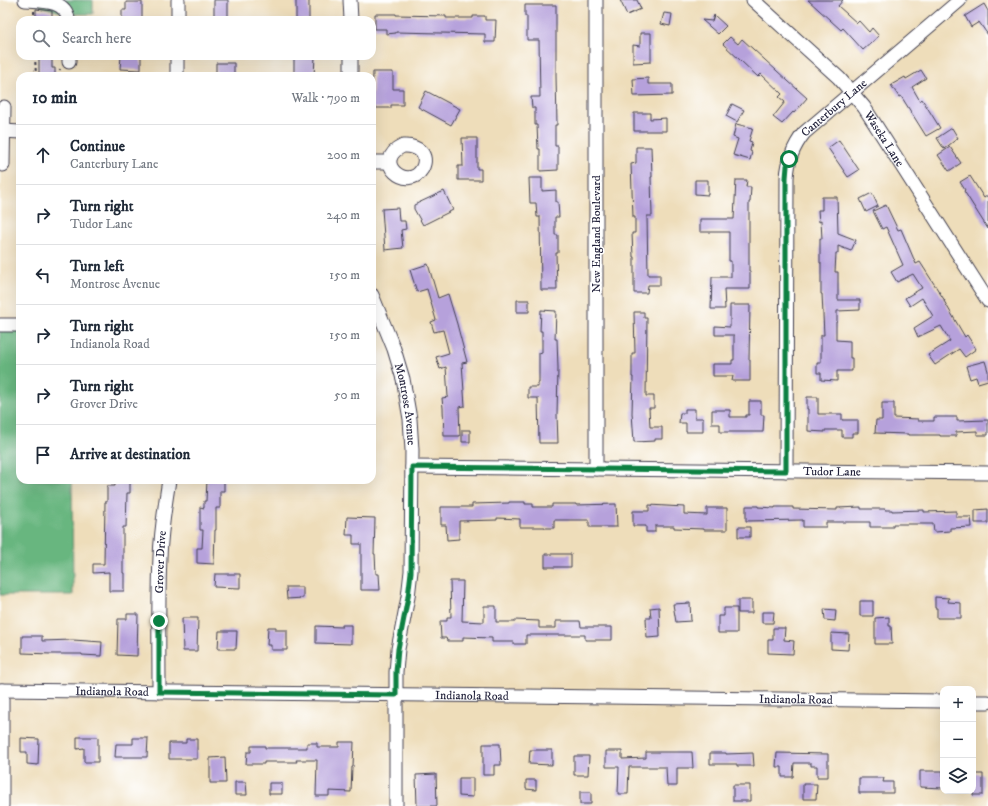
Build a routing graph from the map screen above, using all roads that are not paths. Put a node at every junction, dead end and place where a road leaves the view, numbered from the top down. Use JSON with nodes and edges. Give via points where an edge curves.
{"nodes":[{"id":1,"x":25,"y":0,"type":"edge"},
{"id":2,"x":178,"y":0,"type":"edge"},
{"id":3,"x":350,"y":0,"type":"edge"},
{"id":4,"x":596,"y":0,"type":"edge"},
{"id":5,"x":753,"y":0,"type":"edge"},
{"id":6,"x":960,"y":0,"type":"edge"},
{"id":7,"x":67,"y":16,"type":"edge"},
{"id":8,"x":178,"y":16,"type":"edge"},
{"id":9,"x":351,"y":16,"type":"edge"},
{"id":10,"x":178,"y":60,"type":"edge"},
{"id":11,"x":351,"y":60,"type":"edge"},
{"id":12,"x":177,"y":72,"type":"edge"},
{"id":13,"x":351,"y":72,"type":"edge"},
{"id":14,"x":852,"y":92,"type":"junction"},
{"id":15,"x":4,"y":107,"type":"dead end"},
{"id":16,"x":3,"y":132,"type":"junction"},
{"id":17,"x":16,"y":132,"type":"edge"},
{"id":18,"x":1,"y":147,"type":"edge"},
{"id":19,"x":376,"y":162,"type":"edge"},
{"id":20,"x":390,"y":162,"type":"dead end"},
{"id":21,"x":3,"y":165,"type":"dead end"},
{"id":22,"x":988,"y":301,"type":"edge"},
{"id":23,"x":376,"y":306,"type":"edge"},
{"id":24,"x":2,"y":325,"type":"edge"},
{"id":25,"x":16,"y":325,"type":"edge"},
{"id":26,"x":412,"y":467,"type":"junction"},
{"id":27,"x":596,"y":469,"type":"junction"},
{"id":28,"x":786,"y":471,"type":"junction"},
{"id":29,"x":988,"y":473,"type":"edge"},
{"id":30,"x":168,"y":484,"type":"edge"},
{"id":31,"x":1,"y":690,"type":"edge"},
{"id":32,"x":159,"y":692,"type":"junction"},
{"id":33,"x":396,"y":695,"type":"junction"},
{"id":34,"x":940,"y":701,"type":"edge"},
{"id":35,"x":976,"y":702,"type":"edge"},
{"id":36,"x":988,"y":702,"type":"edge"},
{"id":37,"x":2,"y":806,"type":"edge"},
{"id":38,"x":396,"y":806,"type":"edge"}],
"edges":[{"from":1,"to":7,"type":"street","via":[[53,1],[62,6]]},
{"from":2,"to":8,"type":"street"},
{"from":3,"to":9,"type":"street"},
{"from":4,"to":27,"type":"street","name":"New England Boulevard"},
{"from":5,"to":14,"type":"street","name":"Waseka Lane"},
{"from":6,"to":14,"type":"street","name":"Canterbury Lane"},
{"from":10,"to":12,"type":"street"},
{"from":11,"to":13,"type":"street"},
{"from":14,"to":22,"type":"street","name":"Waseka Lane"},
{"from":14,"to":28,"type":"street","name":"Canterbury Lane","via":[[804,133],[798,140],[787,166]]},
{"from":15,"to":16,"type":"street"},
{"from":16,"to":17,"type":"street"},
{"from":16,"to":18,"type":"street"},
{"from":18,"to":21,"type":"street"},
{"from":19,"to":20,"type":"street"},
{"from":23,"to":26,"type":"street","name":"Montrose Avenue","via":[[403,379],[410,419]]},
{"from":24,"to":25,"type":"street"},
{"from":26,"to":27,"type":"street","name":"Tudor Lane"},
{"from":26,"to":33,"type":"street","name":"Montrose Avenue","via":[[411,572],[398,649]]},
{"from":27,"to":28,"type":"street","name":"Tudor Lane"},
{"from":28,"to":29,"type":"street","name":"Tudor Lane"},
{"from":30,"to":32,"type":"street","name":"Grover Drive","via":[[160,555]]},
{"from":31,"to":32,"type":"street","name":"Indianola Road"},
{"from":31,"to":37,"type":"street"},
{"from":32,"to":33,"type":"street","name":"Indianola Road"},
{"from":33,"to":34,"type":"street","name":"Indianola Road"},
{"from":33,"to":38,"type":"street","name":"Montrose Avenue"},
{"from":35,"to":36,"type":"street"}]}
